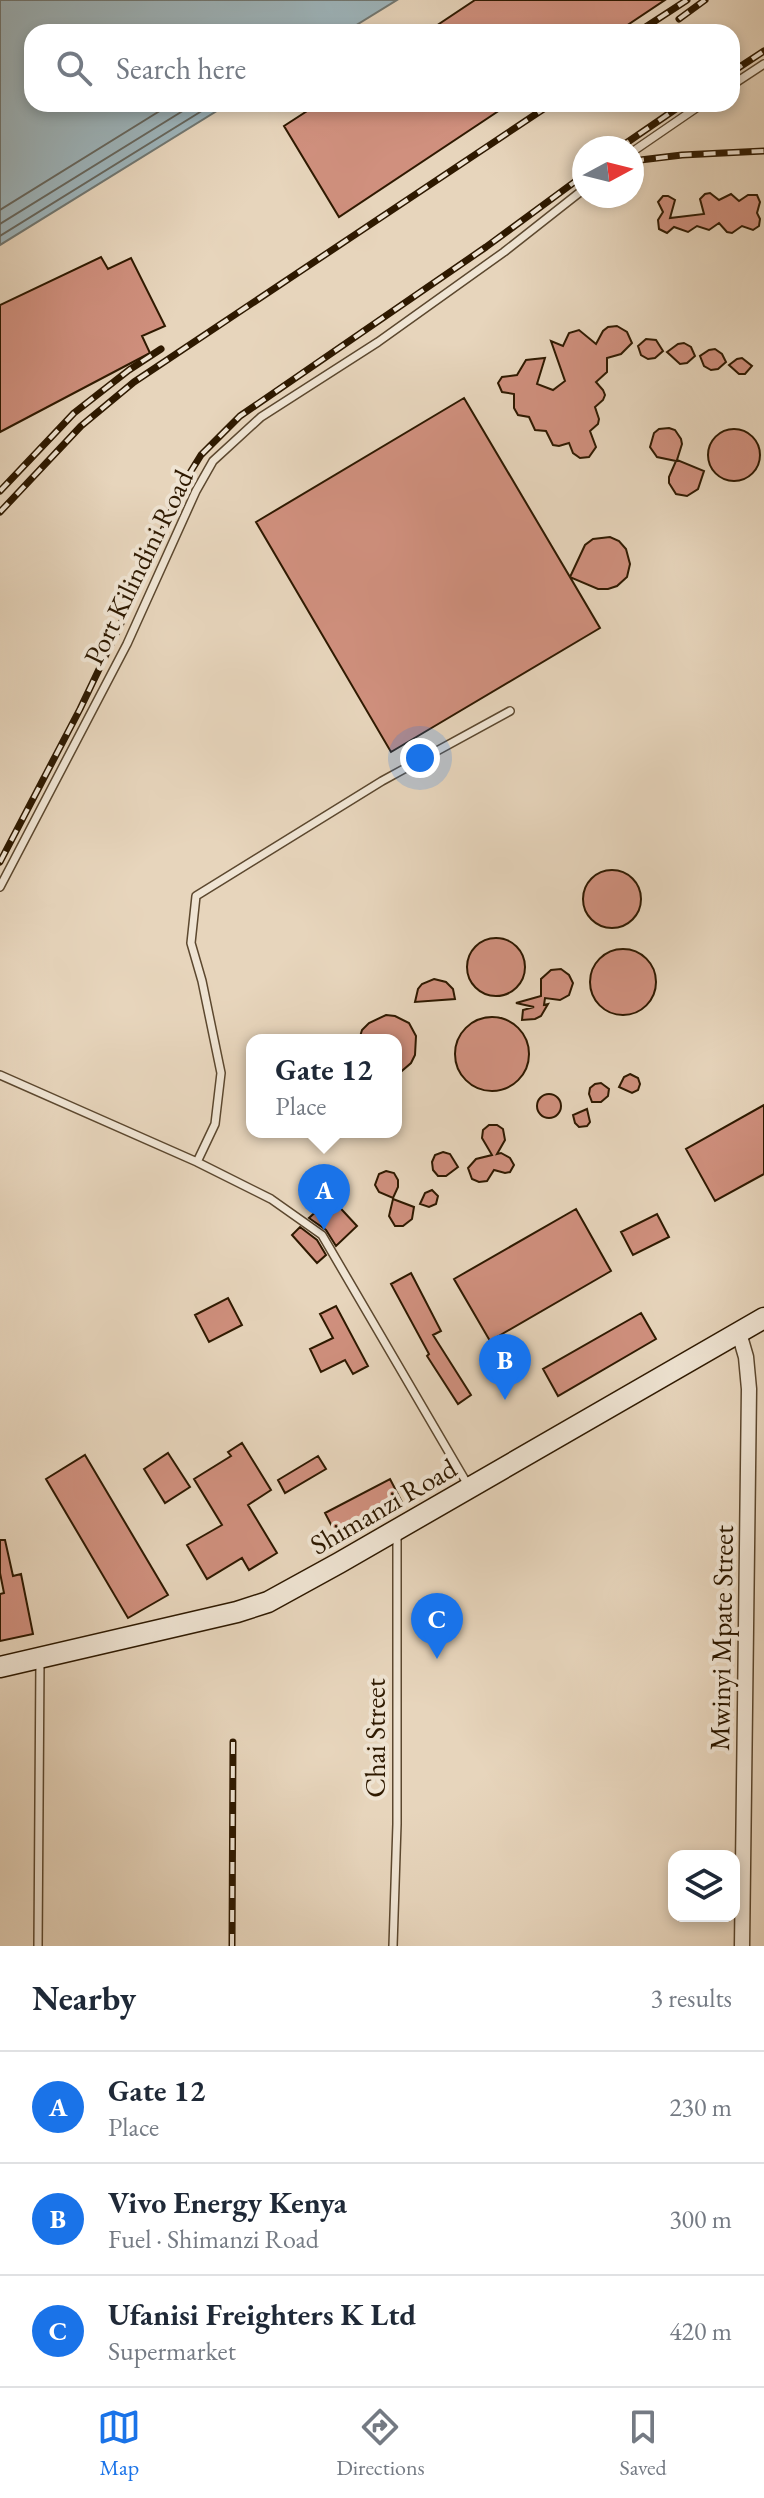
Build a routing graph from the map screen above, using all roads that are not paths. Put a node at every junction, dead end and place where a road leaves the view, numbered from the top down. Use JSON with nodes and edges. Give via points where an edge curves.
{"nodes":[{"id":1,"x":764,"y":64,"type":"edge"},
{"id":2,"x":740,"y":80,"type":"edge"},
{"id":3,"x":690,"y":112,"type":"edge"},
{"id":4,"x":644,"y":144,"type":"edge"},
{"id":5,"x":572,"y":198,"type":"edge"},
{"id":6,"x":510,"y":711,"type":"dead end"},
{"id":7,"x":0,"y":887,"type":"edge"},
{"id":8,"x":0,"y":1075,"type":"edge"},
{"id":9,"x":197,"y":1162,"type":"junction"},
{"id":10,"x":764,"y":1318,"type":"edge"},
{"id":11,"x":739,"y":1333,"type":"junction"},
{"id":12,"x":470,"y":1488,"type":"junction"},
{"id":13,"x":397,"y":1530,"type":"junction"},
{"id":14,"x":40,"y":1658,"type":"junction"},
{"id":15,"x":0,"y":1667,"type":"edge"},
{"id":16,"x":38,"y":1946,"type":"edge"},
{"id":17,"x":393,"y":1946,"type":"edge"},
{"id":18,"x":742,"y":1946,"type":"edge"}],
"edges":[{"from":1,"to":2,"type":"lane"},
{"from":3,"to":4,"type":"lane"},
{"from":5,"to":7,"type":"lane","name":"Port Kilindini Road","via":[[378,342],[261,417],[213,461],[127,644]]},
{"from":6,"to":9,"type":"lane","via":[[382,781],[196,896],[191,943],[221,1073],[215,1124]]},
{"from":8,"to":9,"type":"lane"},
{"from":9,"to":12,"type":"lane","via":[[271,1199],[322,1235]]},
{"from":10,"to":11,"type":"main road","name":"Shimanzi Road"},
{"from":11,"to":12,"type":"main road","name":"Shimanzi Road"},
{"from":11,"to":18,"type":"street","name":"Mwinyi Mpate Street","via":[[749,1389]]},
{"from":12,"to":13,"type":"main road","name":"Shimanzi Road"},
{"from":13,"to":14,"type":"main road","name":"Shimanzi Road","via":[[268,1602]]},
{"from":13,"to":17,"type":"lane","name":"Chai Street"},
{"from":14,"to":15,"type":"main road","name":"Shimanzi Road"},
{"from":14,"to":16,"type":"lane"}]}
